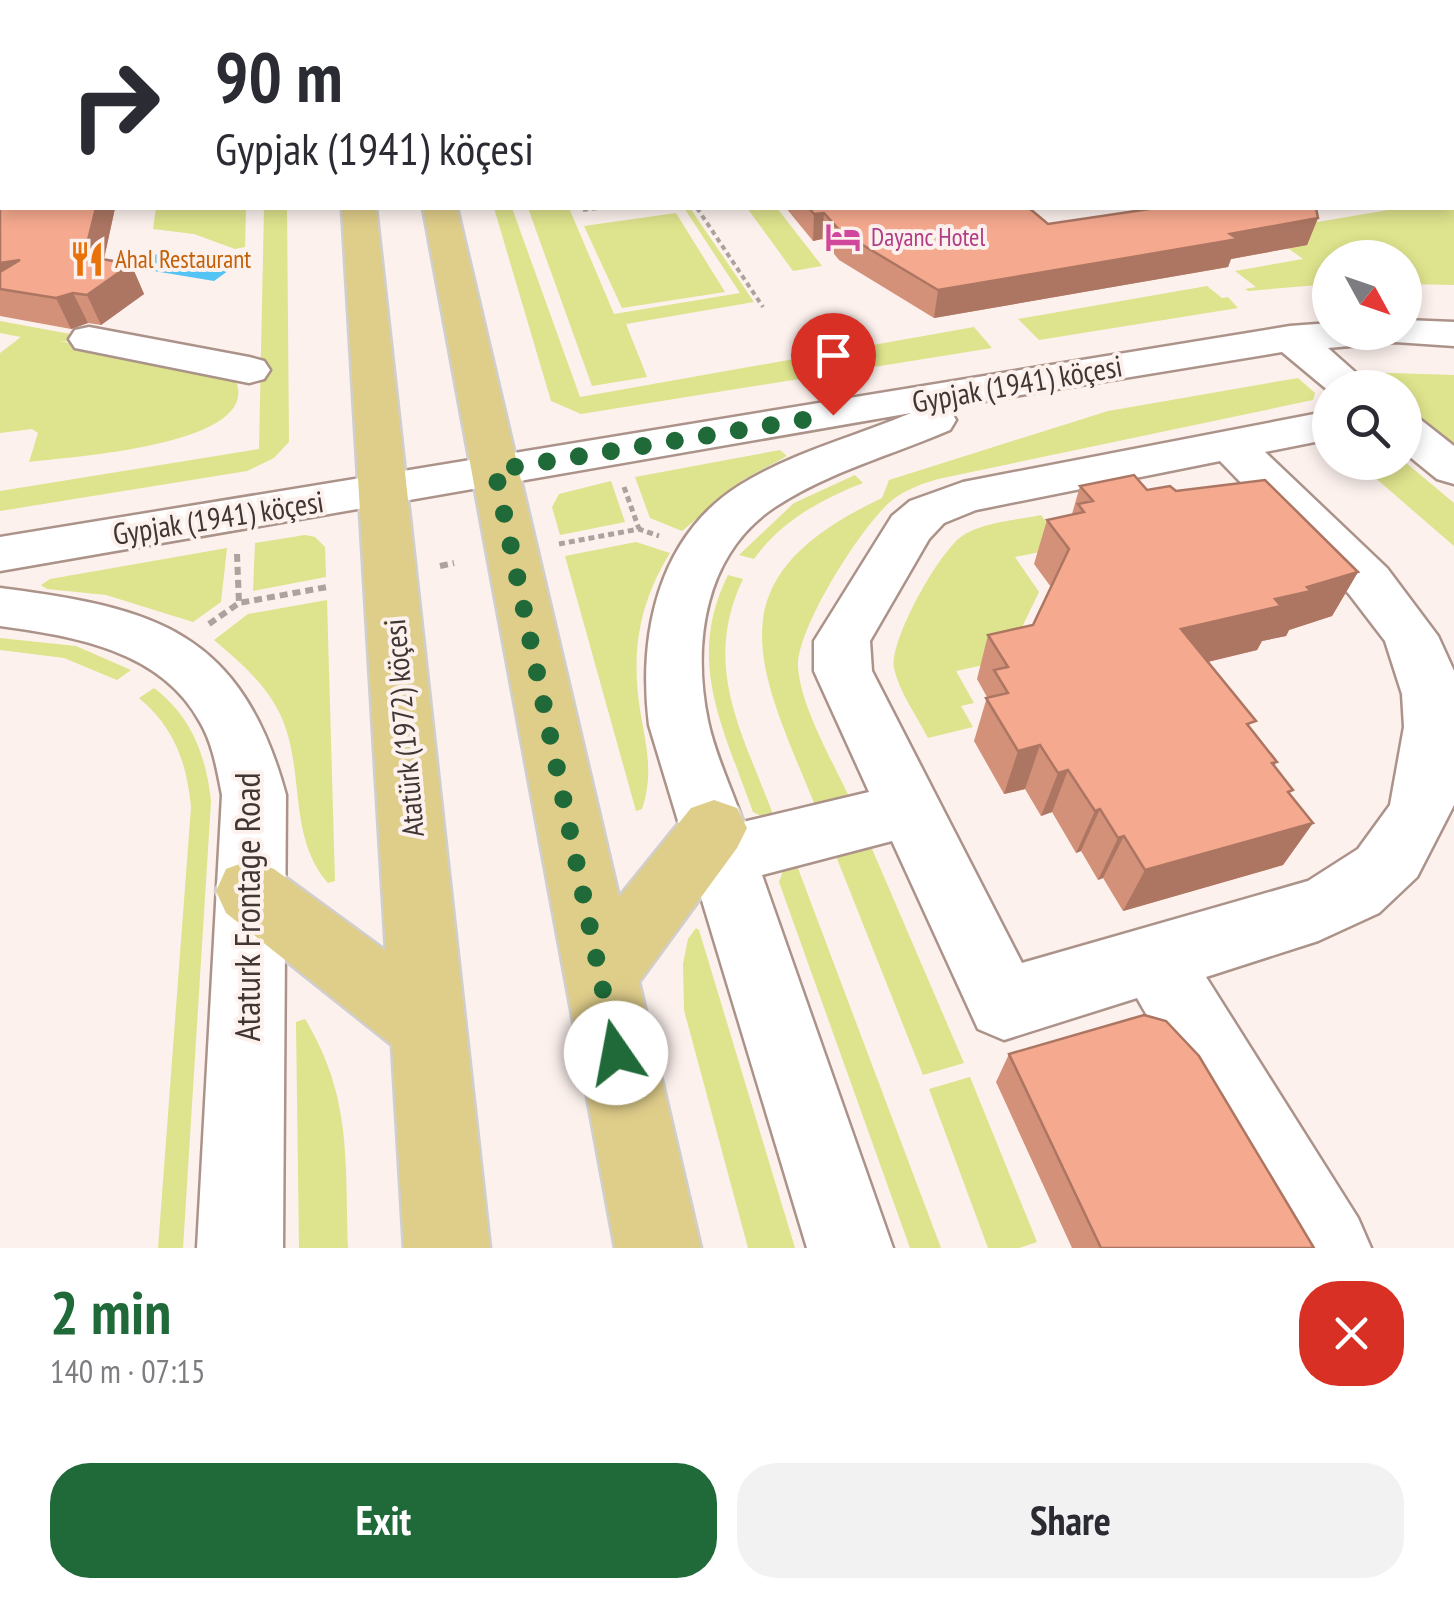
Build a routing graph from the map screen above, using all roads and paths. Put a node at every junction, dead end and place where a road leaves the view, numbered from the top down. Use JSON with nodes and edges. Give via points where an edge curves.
{"nodes":[{"id":1,"x":359,"y":210,"type":"edge"},
{"id":2,"x":440,"y":210,"type":"edge"},
{"id":3,"x":698,"y":210,"type":"edge"},
{"id":4,"x":763,"y":307,"type":"dead end"},
{"id":5,"x":1422,"y":333,"type":"edge"},
{"id":6,"x":1454,"y":334,"type":"edge"},
{"id":7,"x":1312,"y":337,"type":"edge"},
{"id":8,"x":1290,"y":338,"type":"junction"},
{"id":9,"x":89,"y":339,"type":"dead end"},
{"id":10,"x":249,"y":370,"type":"dead end"},
{"id":11,"x":1330,"y":370,"type":"edge"},
{"id":12,"x":1024,"y":381,"type":"junction"},
{"id":13,"x":1312,"y":428,"type":"edge"},
{"id":14,"x":1230,"y":444,"type":"junction"},
{"id":15,"x":1422,"y":444,"type":"edge"},
{"id":16,"x":1454,"y":469,"type":"edge"},
{"id":17,"x":495,"y":470,"type":"junction"},
{"id":18,"x":620,"y":477,"type":"dead end"},
{"id":19,"x":382,"y":490,"type":"junction"},
{"id":20,"x":237,"y":541,"type":"dead end"},
{"id":21,"x":558,"y":544,"type":"dead end"},
{"id":22,"x":0,"y":554,"type":"edge"},
{"id":23,"x":327,"y":587,"type":"dead end"},
{"id":24,"x":239,"y":602,"type":"junction"},
{"id":25,"x":0,"y":608,"type":"edge"},
{"id":26,"x":200,"y":631,"type":"dead end"},
{"id":27,"x":910,"y":809,"type":"junction"},
{"id":28,"x":718,"y":842,"type":"junction"},
{"id":29,"x":250,"y":891,"type":"junction"},
{"id":30,"x":1154,"y":960,"type":"junction"},
{"id":31,"x":600,"y":975,"type":"junction"},
{"id":32,"x":429,"y":1027,"type":"junction"},
{"id":33,"x":240,"y":1248,"type":"edge"},
{"id":34,"x":446,"y":1248,"type":"edge"},
{"id":35,"x":658,"y":1248,"type":"edge"},
{"id":36,"x":850,"y":1248,"type":"edge"},
{"id":37,"x":1328,"y":1248,"type":"edge"}],
"edges":[{"from":1,"to":19,"type":"main road","name":"Atatürk (1972) köçesi"},
{"from":2,"to":17,"type":"main road"},
{"from":3,"to":4,"type":"path"},
{"from":5,"to":6,"type":"street"},
{"from":7,"to":8,"type":"street","name":"Gypjak (1941) köçesi"},
{"from":8,"to":11,"type":"street"},
{"from":8,"to":12,"type":"street","name":"Gypjak (1941) köçesi"},
{"from":9,"to":10,"type":"street"},
{"from":12,"to":17,"type":"street","name":"Gypjak (1941) köçesi"},
{"from":12,"to":28,"type":"street","via":[[756,496],[703,550],[679,601],[671,664],[679,725]]},
{"from":13,"to":14,"type":"street"},
{"from":14,"to":27,"type":"street","via":[[963,496],[910,528],[850,624],[840,654]]},
{"from":14,"to":30,"type":"street","via":[[1393,604],[1424,644],[1440,688],[1441,735],[1432,782],[1413,826],[1387,868],[1356,894]]},
{"from":15,"to":16,"type":"street"},
{"from":17,"to":19,"type":"street","name":"Gypjak (1941) köçesi"},
{"from":17,"to":31,"type":"main road"},
{"from":18,"to":21,"type":"path","via":[[639,529]]},
{"from":19,"to":22,"type":"street","name":"Gypjak (1941) köçesi"},
{"from":19,"to":32,"type":"main road","name":"Atatürk (1972) köçesi"},
{"from":20,"to":24,"type":"path"},
{"from":23,"to":24,"type":"path"},
{"from":24,"to":26,"type":"path"},
{"from":25,"to":29,"type":"street","name":"Ataturk Frontage Road","via":[[131,633],[214,690],[248,755],[254,795]]},
{"from":27,"to":28,"type":"street"},
{"from":27,"to":30,"type":"street","via":[[1004,1004]]},
{"from":28,"to":31,"type":"main road"},
{"from":28,"to":36,"type":"street"},
{"from":29,"to":32,"type":"main road"},
{"from":29,"to":33,"type":"street","name":"Ataturk Frontage Road"},
{"from":30,"to":37,"type":"street"},
{"from":31,"to":35,"type":"main road"},
{"from":32,"to":34,"type":"main road","name":"Atatürk (1972) köçesi"}]}
